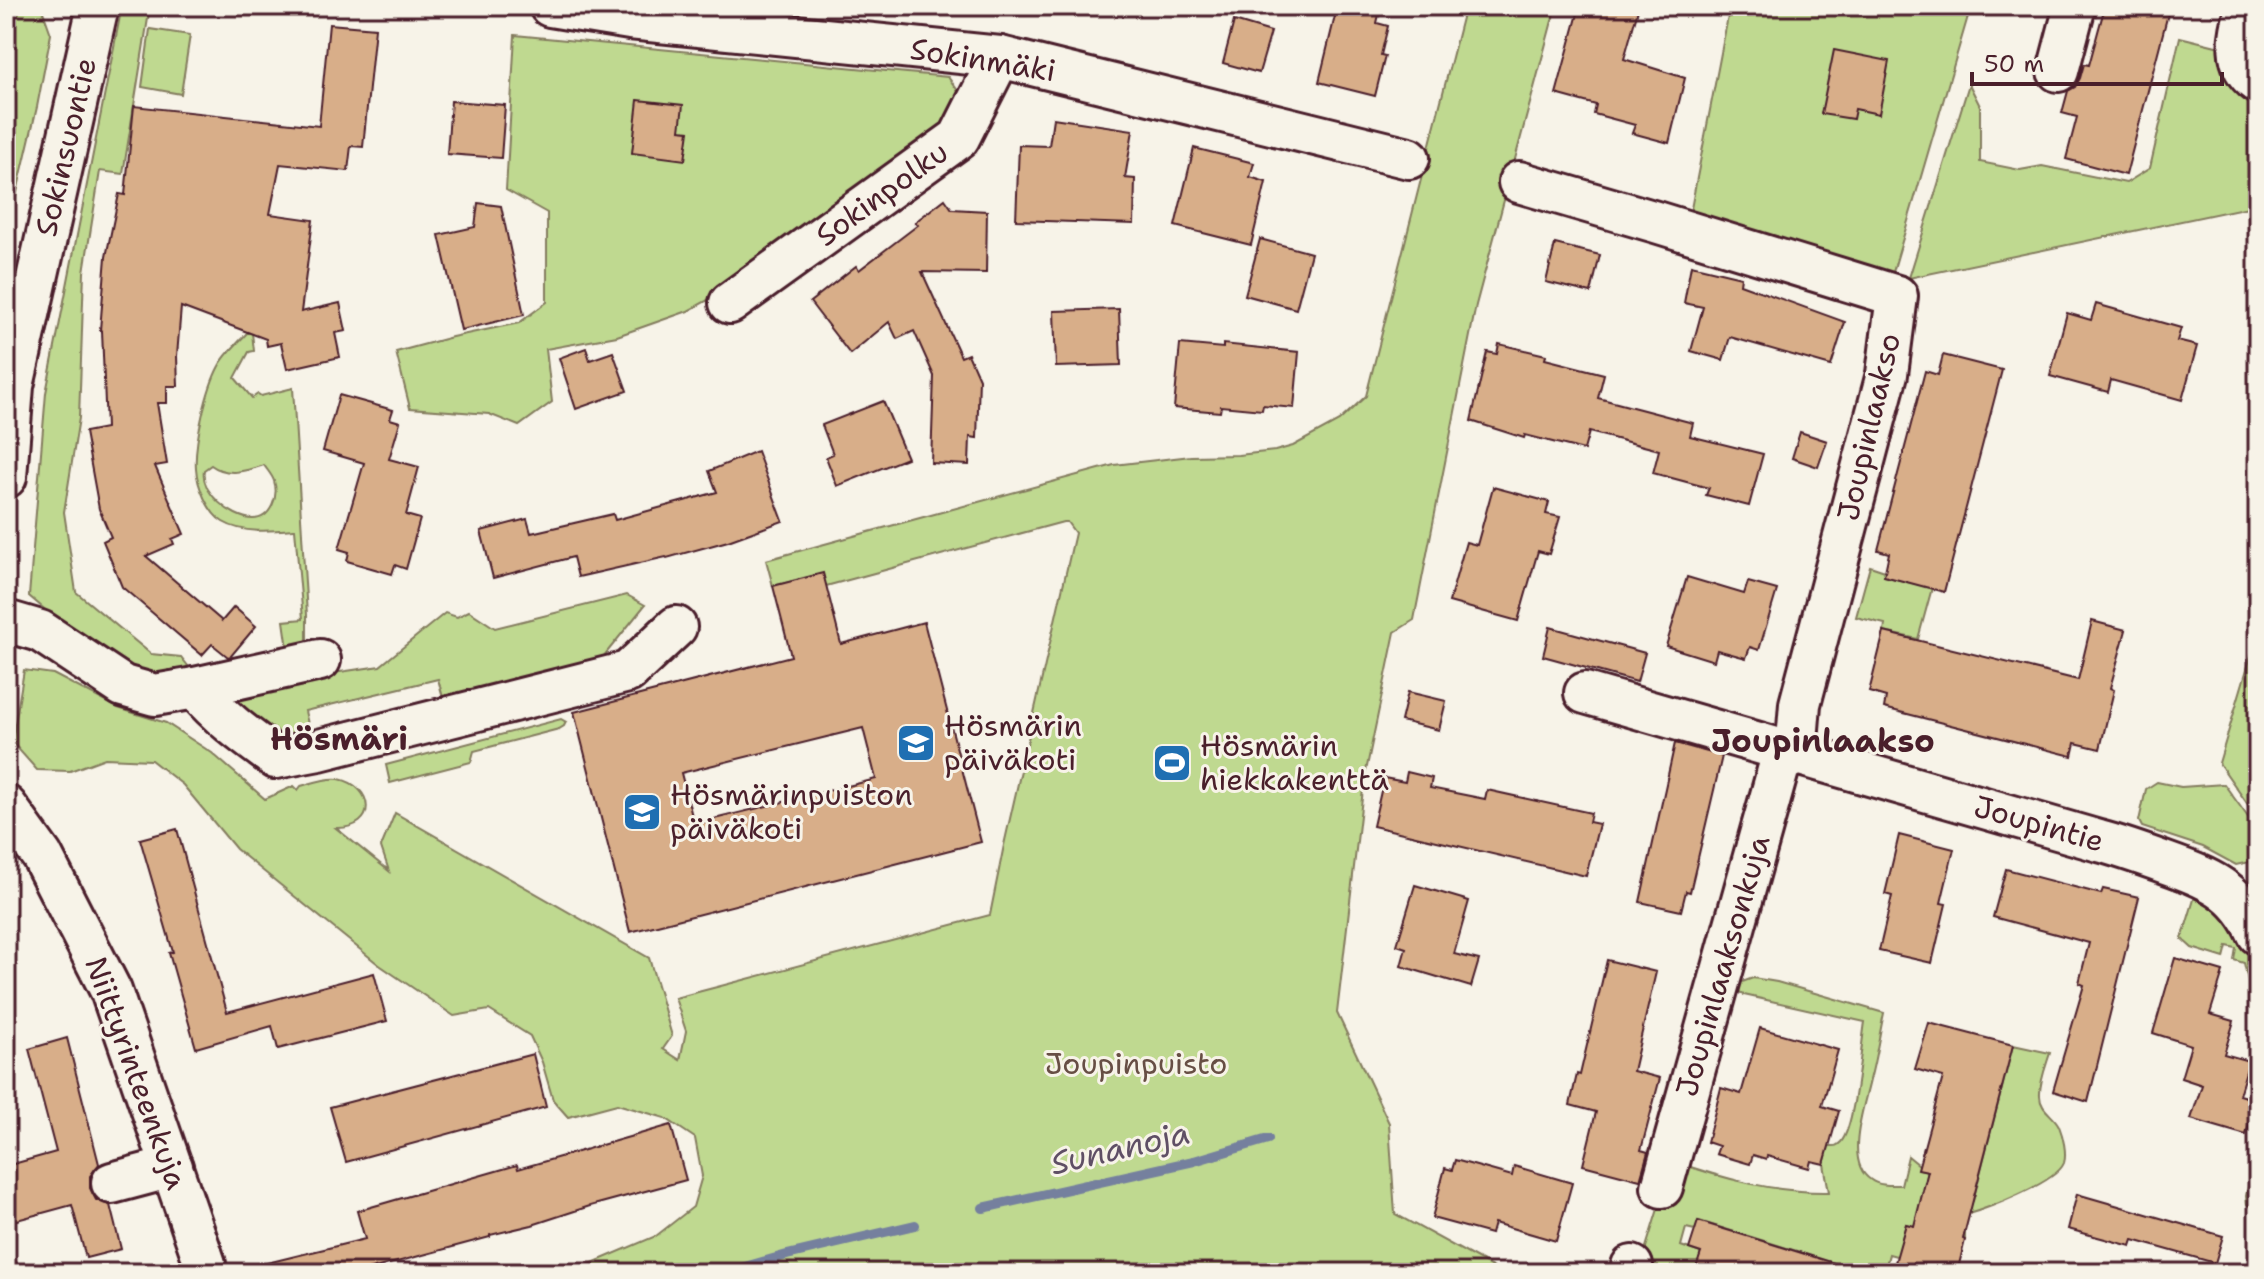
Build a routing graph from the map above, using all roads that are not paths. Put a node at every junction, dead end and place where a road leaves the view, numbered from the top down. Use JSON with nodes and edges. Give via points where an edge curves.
{"nodes":[{"id":1,"x":97,"y":6,"type":"edge"},
{"id":2,"x":550,"y":6,"type":"edge"},
{"id":3,"x":2075,"y":6,"type":"edge"},
{"id":4,"x":2247,"y":6,"type":"edge"},
{"id":5,"x":1000,"y":57,"type":"junction"},
{"id":6,"x":2058,"y":71,"type":"dead end"},
{"id":7,"x":2258,"y":83,"type":"edge"},
{"id":8,"x":1409,"y":158,"type":"dead end"},
{"id":9,"x":1519,"y":182,"type":"dead end"},
{"id":10,"x":730,"y":303,"type":"dead end"},
{"id":11,"x":6,"y":477,"type":"edge"},
{"id":12,"x":6,"y":621,"type":"edge"},
{"id":13,"x":676,"y":627,"type":"dead end"},
{"id":14,"x":320,"y":660,"type":"dead end"},
{"id":15,"x":195,"y":688,"type":"junction"},
{"id":16,"x":1585,"y":693,"type":"dead end"},
{"id":17,"x":1796,"y":754,"type":"junction"},
{"id":18,"x":6,"y":806,"type":"edge"},
{"id":19,"x":2258,"y":934,"type":"edge"},
{"id":20,"x":172,"y":1167,"type":"junction"},
{"id":21,"x":112,"y":1183,"type":"dead end"},
{"id":22,"x":1662,"y":1187,"type":"dead end"},
{"id":23,"x":205,"y":1264,"type":"dead end"}],
"edges":[{"from":1,"to":11,"type":"street","name":"Sokinsuontie","via":[[13,386]]},
{"from":2,"to":5,"type":"street","name":"Sokinmäki"},
{"from":3,"to":6,"type":"street"},
{"from":4,"to":7,"type":"street","via":[[2238,44],[2242,62]]},
{"from":5,"to":8,"type":"street","name":"Sokinmäki"},
{"from":5,"to":10,"type":"street","name":"Sokinpolku","via":[[959,138]]},
{"from":9,"to":17,"type":"street","name":"Joupinlaakso","via":[[1897,296],[1887,374],[1800,704]]},
{"from":12,"to":15,"type":"street","via":[[40,631],[123,686],[155,695]]},
{"from":13,"to":15,"type":"street","via":[[628,672],[276,758],[234,728]]},
{"from":14,"to":15,"type":"street"},
{"from":16,"to":17,"type":"street","name":"Joupintie"},
{"from":17,"to":19,"type":"street","name":"Joupintie","via":[[2111,844],[2210,879],[2237,900]]},
{"from":17,"to":22,"type":"street","name":"Joupinlaaksonkuja","via":[[1780,763]]},
{"from":18,"to":20,"type":"street","name":"Niittyrinteenkuja","via":[[42,856],[111,991]]},
{"from":20,"to":21,"type":"street"},
{"from":20,"to":23,"type":"street","name":"Niittyrinteenkuja"}]}
